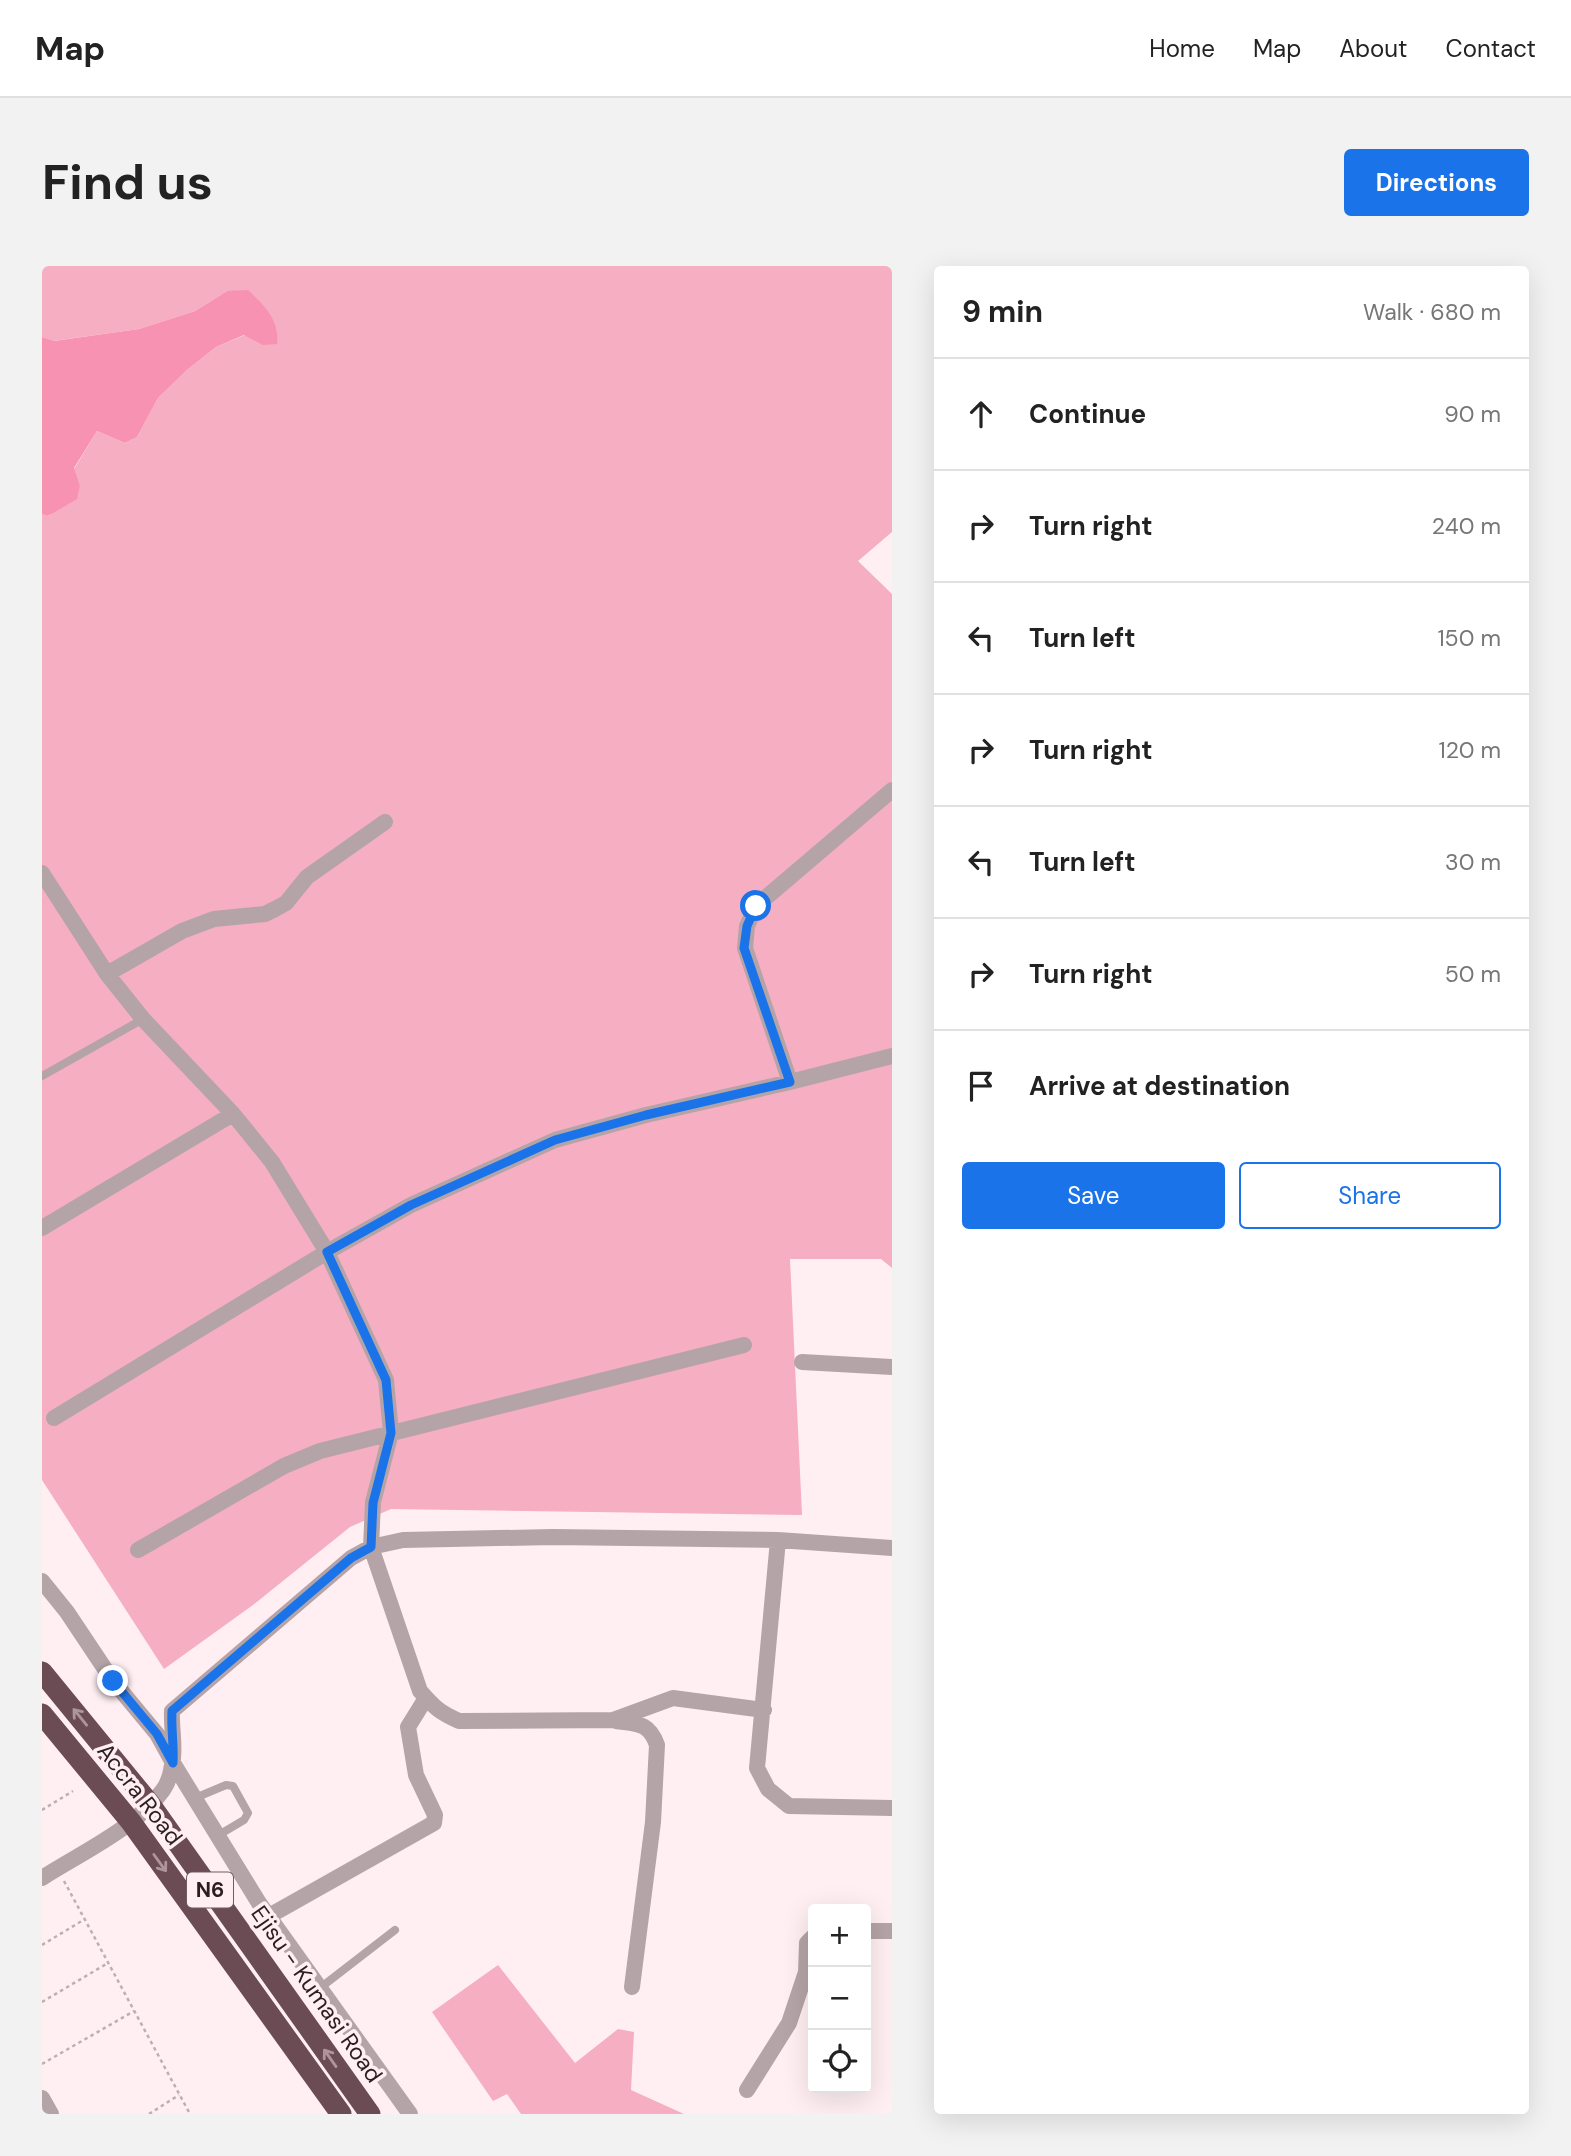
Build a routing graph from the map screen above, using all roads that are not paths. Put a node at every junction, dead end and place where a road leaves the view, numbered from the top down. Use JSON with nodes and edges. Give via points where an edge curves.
{"nodes":[{"id":1,"x":892,"y":790,"type":"edge"},
{"id":2,"x":385,"y":822,"type":"dead end"},
{"id":3,"x":42,"y":873,"type":"edge"},
{"id":4,"x":107,"y":974,"type":"junction"},
{"id":5,"x":142,"y":1019,"type":"junction"},
{"id":6,"x":892,"y":1056,"type":"edge"},
{"id":7,"x":42,"y":1076,"type":"edge"},
{"id":8,"x":790,"y":1082,"type":"junction"},
{"id":9,"x":233,"y":1114,"type":"junction"},
{"id":10,"x":42,"y":1228,"type":"edge"},
{"id":11,"x":327,"y":1252,"type":"junction"},
{"id":12,"x":744,"y":1345,"type":"dead end"},
{"id":13,"x":802,"y":1362,"type":"dead end"},
{"id":14,"x":892,"y":1367,"type":"edge"},
{"id":15,"x":54,"y":1419,"type":"dead end"},
{"id":16,"x":391,"y":1433,"type":"junction"},
{"id":17,"x":778,"y":1540,"type":"junction"},
{"id":18,"x":371,"y":1547,"type":"junction"},
{"id":19,"x":892,"y":1548,"type":"edge"},
{"id":20,"x":138,"y":1550,"type":"dead end"},
{"id":21,"x":42,"y":1581,"type":"edge"},
{"id":22,"x":42,"y":1672,"type":"edge"},
{"id":23,"x":426,"y":1698,"type":"junction"},
{"id":24,"x":764,"y":1710,"type":"junction"},
{"id":25,"x":42,"y":1714,"type":"edge"},
{"id":26,"x":614,"y":1720,"type":"junction"},
{"id":27,"x":173,"y":1763,"type":"junction"},
{"id":28,"x":195,"y":1798,"type":"junction"},
{"id":29,"x":150,"y":1804,"type":"junction"},
{"id":30,"x":892,"y":1808,"type":"edge"},
{"id":31,"x":131,"y":1822,"type":"junction"},
{"id":32,"x":217,"y":1836,"type":"junction"},
{"id":33,"x":42,"y":1878,"type":"edge"},
{"id":34,"x":269,"y":1916,"type":"junction"},
{"id":35,"x":395,"y":1930,"type":"dead end"},
{"id":36,"x":871,"y":1931,"type":"edge"},
{"id":37,"x":892,"y":1931,"type":"edge"},
{"id":38,"x":808,"y":1942,"type":"edge"},
{"id":39,"x":632,"y":1987,"type":"dead end"},
{"id":40,"x":320,"y":1988,"type":"junction"},
{"id":41,"x":747,"y":2090,"type":"dead end"},
{"id":42,"x":42,"y":2098,"type":"edge"},
{"id":43,"x":51,"y":2114,"type":"edge"},
{"id":44,"x":341,"y":2114,"type":"edge"},
{"id":45,"x":370,"y":2114,"type":"edge"},
{"id":46,"x":410,"y":2114,"type":"edge"}],
"edges":[{"from":1,"to":8,"type":"street","via":[[756,906],[747,926],[744,948]]},
{"from":2,"to":4,"type":"street","via":[[307,877],[286,903],[265,914],[214,919],[182,930]]},
{"from":3,"to":4,"type":"street"},
{"from":4,"to":5,"type":"street"},
{"from":5,"to":7,"type":"lane"},
{"from":5,"to":9,"type":"street"},
{"from":6,"to":8,"type":"street"},
{"from":8,"to":11,"type":"street","via":[[555,1140],[411,1205]]},
{"from":9,"to":10,"type":"street"},
{"from":9,"to":11,"type":"street","via":[[272,1162]]},
{"from":11,"to":15,"type":"street"},
{"from":11,"to":16,"type":"street","via":[[386,1380]]},
{"from":12,"to":16,"type":"street"},
{"from":13,"to":14,"type":"street"},
{"from":16,"to":18,"type":"street","via":[[373,1503]]},
{"from":16,"to":20,"type":"street","via":[[320,1451],[284,1466]]},
{"from":17,"to":18,"type":"street","via":[[541,1537],[403,1540]]},
{"from":17,"to":19,"type":"street"},
{"from":17,"to":24,"type":"street"},
{"from":18,"to":23,"type":"street"},
{"from":18,"to":27,"type":"street","via":[[351,1558],[172,1711]]},
{"from":21,"to":27,"type":"street","via":[[157,1734]]},
{"from":29,"to":22,"type":"highway","name":"Ejisu - Kumasi Road","number":"N6","one_way":true},
{"from":23,"to":26,"type":"street","via":[[438,1712],[459,1721]]},
{"from":23,"to":34,"type":"street","via":[[408,1727],[416,1775],[435,1815],[434,1823]]},
{"from":24,"to":26,"type":"street","via":[[673,1698]]},
{"from":24,"to":30,"type":"street","via":[[757,1768],[768,1789],[789,1806]]},
{"from":25,"to":31,"type":"highway","name":"Accra Road","number":"N6"},
{"from":26,"to":39,"type":"street","via":[[641,1724],[653,1733],[657,1745],[653,1822]]},
{"from":27,"to":28,"type":"street"},
{"from":27,"to":29,"type":"street","via":[[165,1789]]},
{"from":28,"to":32,"type":"street"},
{"from":28,"to":32,"type":"lane","via":[[233,1786],[248,1813]]},
{"from":29,"to":31,"type":"street"},
{"from":45,"to":29,"type":"highway","name":"Ejisu - Kumasi Road","number":"N6","one_way":true},
{"from":31,"to":33,"type":"street"},
{"from":31,"to":44,"type":"highway","name":"Accra Road","number":"N6","one_way":true},
{"from":32,"to":34,"type":"street"},
{"from":34,"to":40,"type":"street"},
{"from":35,"to":40,"type":"lane"},
{"from":36,"to":37,"type":"street"},
{"from":38,"to":41,"type":"street","via":[[806,1972],[789,2023]]},
{"from":40,"to":46,"type":"street"},
{"from":42,"to":43,"type":"street"}]}
